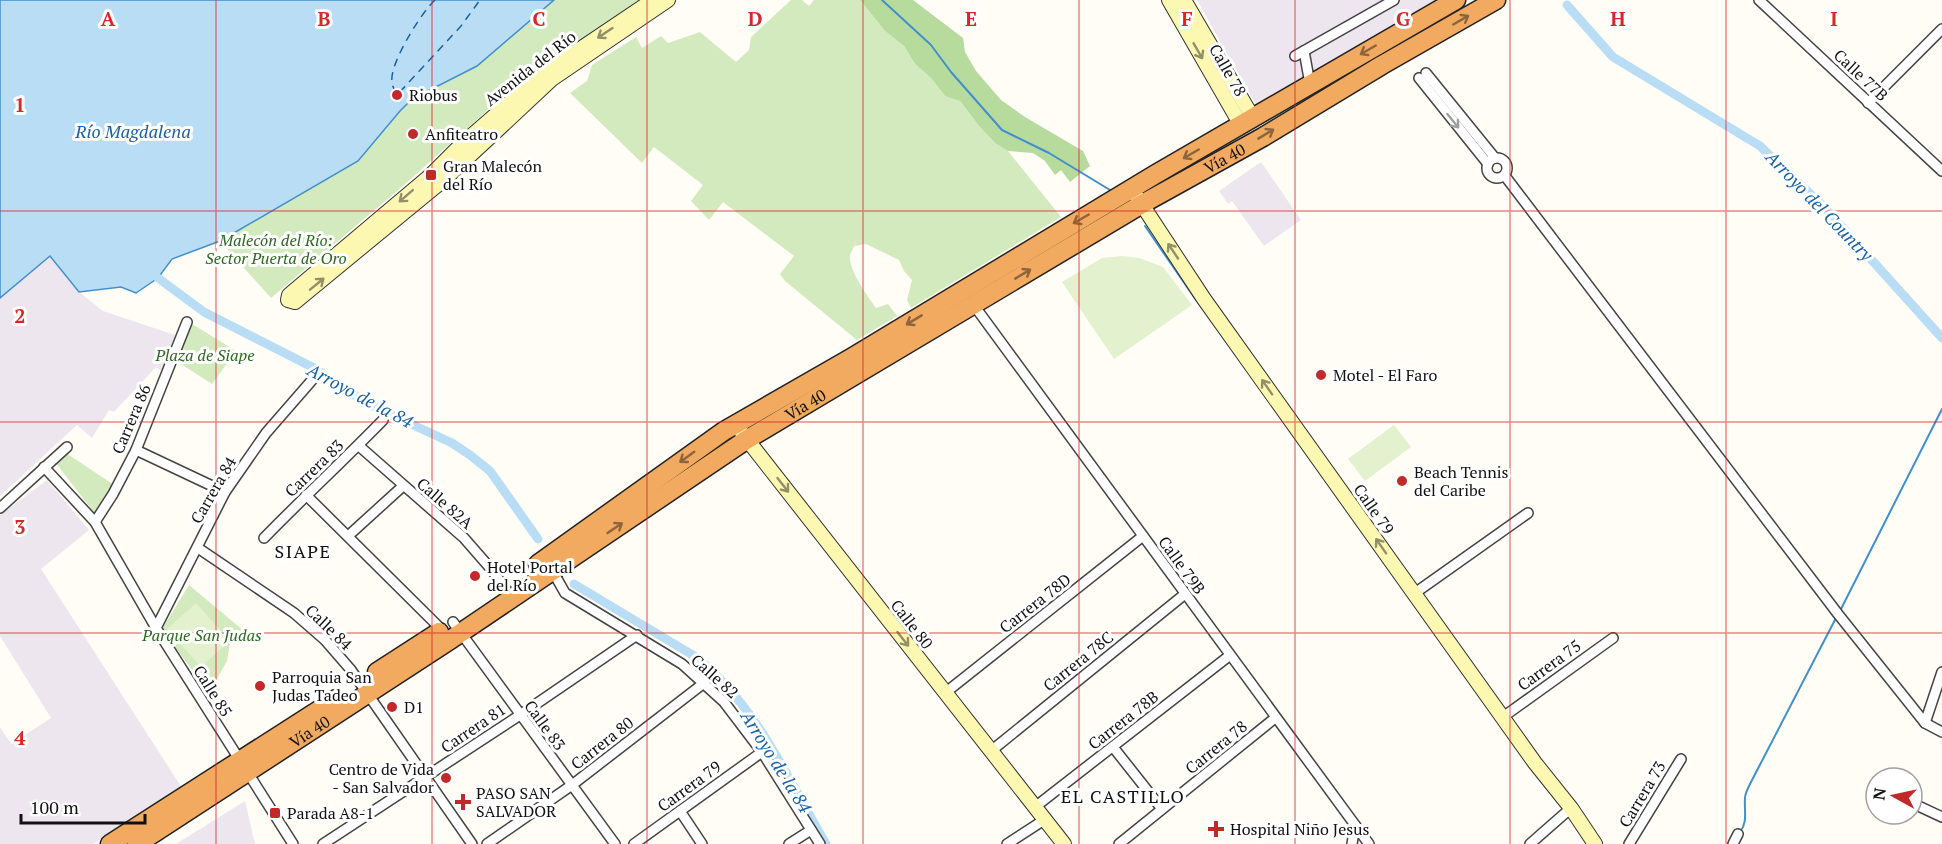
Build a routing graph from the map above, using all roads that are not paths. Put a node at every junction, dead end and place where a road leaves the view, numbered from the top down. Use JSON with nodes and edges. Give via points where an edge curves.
{"nodes":[{"id":1,"x":653,"y":0,"type":"edge"},
{"id":2,"x":668,"y":0,"type":"edge"},
{"id":3,"x":1169,"y":0,"type":"edge"},
{"id":4,"x":1184,"y":0,"type":"edge"},
{"id":5,"x":1394,"y":0,"type":"edge"},
{"id":6,"x":1456,"y":0,"type":"edge"},
{"id":7,"x":1496,"y":0,"type":"edge"},
{"id":8,"x":1759,"y":0,"type":"edge"},
{"id":9,"x":1942,"y":29,"type":"edge"},
{"id":10,"x":1304,"y":51,"type":"junction"},
{"id":11,"x":1295,"y":56,"type":"dead end"},
{"id":12,"x":1423,"y":76,"type":"dead end"},
{"id":13,"x":1309,"y":80,"type":"junction"},
{"id":14,"x":532,"y":83,"type":"junction"},
{"id":15,"x":1319,"y":102,"type":"junction"},
{"id":16,"x":1868,"y":103,"type":"junction"},
{"id":17,"x":1247,"y":121,"type":"junction"},
{"id":18,"x":1491,"y":161,"type":"junction"},
{"id":19,"x":1942,"y":171,"type":"edge"},
{"id":20,"x":1505,"y":176,"type":"junction"},
{"id":21,"x":447,"y":177,"type":"junction"},
{"id":22,"x":1137,"y":197,"type":"junction"},
{"id":23,"x":973,"y":304,"type":"junction"},
{"id":24,"x":187,"y":322,"type":"dead end"},
{"id":25,"x":862,"y":361,"type":"junction"},
{"id":26,"x":313,"y":379,"type":"dead end"},
{"id":27,"x":383,"y":420,"type":"dead end"},
{"id":28,"x":736,"y":424,"type":"junction"},
{"id":29,"x":746,"y":440,"type":"junction"},
{"id":30,"x":359,"y":446,"type":"junction"},
{"id":31,"x":67,"y":447,"type":"dead end"},
{"id":32,"x":136,"y":450,"type":"junction"},
{"id":33,"x":44,"y":468,"type":"junction"},
{"id":34,"x":403,"y":486,"type":"junction"},
{"id":35,"x":225,"y":492,"type":"junction"},
{"id":36,"x":306,"y":495,"type":"junction"},
{"id":37,"x":0,"y":508,"type":"edge"},
{"id":38,"x":1528,"y":513,"type":"dead end"},
{"id":39,"x":95,"y":522,"type":"junction"},
{"id":40,"x":348,"y":536,"type":"junction"},
{"id":41,"x":1143,"y":537,"type":"junction"},
{"id":42,"x":264,"y":538,"type":"dead end"},
{"id":43,"x":198,"y":548,"type":"junction"},
{"id":44,"x":552,"y":570,"type":"junction"},
{"id":45,"x":504,"y":588,"type":"junction"},
{"id":46,"x":1414,"y":593,"type":"junction"},
{"id":47,"x":1185,"y":594,"type":"junction"},
{"id":48,"x":156,"y":628,"type":"junction"},
{"id":49,"x":451,"y":631,"type":"junction"},
{"id":50,"x":637,"y":635,"type":"junction"},
{"id":51,"x":1614,"y":638,"type":"dead end"},
{"id":52,"x":1229,"y":656,"type":"junction"},
{"id":53,"x":1942,"y":672,"type":"edge"},
{"id":54,"x":704,"y":683,"type":"junction"},
{"id":55,"x":363,"y":689,"type":"junction"},
{"id":56,"x":945,"y":693,"type":"junction"},
{"id":57,"x":520,"y":715,"type":"junction"},
{"id":58,"x":1503,"y":717,"type":"junction"},
{"id":59,"x":1275,"y":718,"type":"junction"},
{"id":60,"x":1925,"y":723,"type":"junction"},
{"id":61,"x":1942,"y":732,"type":"edge"},
{"id":62,"x":1113,"y":747,"type":"junction"},
{"id":63,"x":991,"y":751,"type":"junction"},
{"id":64,"x":762,"y":752,"type":"junction"},
{"id":65,"x":1681,"y":759,"type":"dead end"},
{"id":66,"x":243,"y":767,"type":"junction"},
{"id":67,"x":425,"y":778,"type":"junction"},
{"id":68,"x":572,"y":785,"type":"junction"},
{"id":69,"x":1035,"y":807,"type":"junction"},
{"id":70,"x":1571,"y":808,"type":"junction"},
{"id":71,"x":1162,"y":809,"type":"junction"},
{"id":72,"x":1924,"y":809,"type":"edge"},
{"id":73,"x":680,"y":811,"type":"junction"},
{"id":74,"x":1942,"y":817,"type":"edge"},
{"id":75,"x":1044,"y":820,"type":"junction"},
{"id":76,"x":1355,"y":825,"type":"junction"},
{"id":77,"x":811,"y":830,"type":"junction"},
{"id":78,"x":1738,"y":834,"type":"dead end"},
{"id":79,"x":110,"y":844,"type":"edge"},
{"id":80,"x":137,"y":844,"type":"edge"},
{"id":81,"x":293,"y":844,"type":"edge"},
{"id":82,"x":323,"y":844,"type":"edge"},
{"id":83,"x":472,"y":844,"type":"edge"},
{"id":84,"x":487,"y":844,"type":"edge"},
{"id":85,"x":615,"y":844,"type":"edge"},
{"id":86,"x":634,"y":844,"type":"edge"},
{"id":87,"x":702,"y":844,"type":"edge"},
{"id":88,"x":789,"y":844,"type":"edge"},
{"id":89,"x":820,"y":844,"type":"edge"},
{"id":90,"x":1007,"y":844,"type":"edge"},
{"id":91,"x":1064,"y":844,"type":"edge"},
{"id":92,"x":1119,"y":844,"type":"edge"},
{"id":93,"x":1352,"y":844,"type":"edge"},
{"id":94,"x":1369,"y":844,"type":"edge"},
{"id":95,"x":1530,"y":844,"type":"edge"},
{"id":96,"x":1595,"y":844,"type":"edge"},
{"id":97,"x":1629,"y":844,"type":"edge"},
{"id":98,"x":1732,"y":844,"type":"edge"}],
"edges":[{"from":1,"to":14,"type":"main road","name":"Avenida del Río","one_way":true},
{"from":2,"to":21,"type":"main road","name":"Avenida del Río","via":[[552,79]]},
{"from":3,"to":17,"type":"main road","name":"Calle 78","one_way":true},
{"from":4,"to":17,"type":"main road","name":"Calle 78"},
{"from":5,"to":10,"type":"street"},
{"from":6,"to":13,"type":"highway","name":"Vía 40","one_way":true},
{"from":15,"to":7,"type":"highway","name":"Vía 40","one_way":true},
{"from":8,"to":16,"type":"street","name":"Calle 77B"},
{"from":9,"to":16,"type":"street"},
{"from":10,"to":11,"type":"street"},
{"from":10,"to":13,"type":"street"},
{"from":12,"to":18,"type":"street"},
{"from":13,"to":15,"type":"highway"},
{"from":13,"to":17,"type":"highway","name":"Vía 40"},
{"from":14,"to":21,"type":"main road","via":[[525,97],[464,150]]},
{"from":14,"to":21,"type":"main road","name":"Avenida del Río","one_way":true,"via":[[431,175],[302,283],[288,300],[295,302]]},
{"from":22,"to":15,"type":"highway","name":"Vía 40","one_way":true,"via":[[1263,137]]},
{"from":16,"to":19,"type":"street","name":"Calle 77B"},
{"from":17,"to":22,"type":"highway","name":"Vía 40","one_way":true},
{"from":18,"to":20,"type":"street","via":[[1501,159],[1506,163]]},
{"from":18,"to":20,"type":"street","via":[[1487,171],[1490,176]]},
{"from":20,"to":60,"type":"street"},
{"from":23,"to":22,"type":"highway","name":"Vía 40","one_way":true},
{"from":22,"to":25,"type":"highway","name":"Vía 40","one_way":true},
{"from":46,"to":22,"type":"main road","name":"Calle 79","one_way":true,"via":[[1204,299]]},
{"from":23,"to":25,"type":"highway","name":"Vía 40"},
{"from":23,"to":41,"type":"street","name":"Calle 79B"},
{"from":24,"to":32,"type":"street","name":"Carrera 86"},
{"from":25,"to":28,"type":"highway","name":"Vía 40"},
{"from":25,"to":29,"type":"highway","name":"Vía 40"},
{"from":26,"to":35,"type":"street","name":"Carrera 84","via":[[266,433]]},
{"from":27,"to":30,"type":"street","name":"Carrera 83"},
{"from":28,"to":29,"type":"main road","name":"Calle 80"},
{"from":28,"to":45,"type":"highway","name":"Vía 40","one_way":true},
{"from":44,"to":29,"type":"highway","name":"Vía 40","one_way":true},
{"from":29,"to":56,"type":"main road","name":"Calle 80","one_way":true},
{"from":30,"to":34,"type":"street","name":"Calle 82A"},
{"from":30,"to":36,"type":"street","name":"Carrera 83"},
{"from":31,"to":33,"type":"street"},
{"from":32,"to":35,"type":"street"},
{"from":32,"to":39,"type":"street","name":"Carrera 86"},
{"from":33,"to":37,"type":"street"},
{"from":33,"to":39,"type":"street","name":"Calle 85"},
{"from":34,"to":40,"type":"street"},
{"from":34,"to":45,"type":"street","name":"Calle 82A","via":[[464,538]]},
{"from":35,"to":43,"type":"street","name":"Carrera 84"},
{"from":36,"to":40,"type":"street","name":"Calle 83"},
{"from":36,"to":42,"type":"street","name":"Carrera 83"},
{"from":38,"to":46,"type":"street"},
{"from":39,"to":48,"type":"street","name":"Calle 85"},
{"from":40,"to":49,"type":"street","name":"Calle 83"},
{"from":41,"to":47,"type":"street","name":"Calle 79B"},
{"from":41,"to":56,"type":"street","name":"Carrera 78D"},
{"from":43,"to":48,"type":"street","name":"Carrera 84"},
{"from":43,"to":55,"type":"street","name":"Calle 84","via":[[294,613],[325,640]]},
{"from":44,"to":49,"type":"highway","name":"Vía 40"},
{"from":44,"to":50,"type":"street","name":"Calle 82","via":[[566,592]]},
{"from":45,"to":49,"type":"highway","name":"Vía 40"},
{"from":46,"to":58,"type":"main road","name":"Calle 79"},
{"from":47,"to":52,"type":"street","name":"Calle 79B"},
{"from":47,"to":63,"type":"street","name":"Carrera 78C"},
{"from":48,"to":66,"type":"street","name":"Calle 85"},
{"from":49,"to":55,"type":"highway","name":"Vía 40"},
{"from":49,"to":57,"type":"street","name":"Calle 83"},
{"from":50,"to":54,"type":"street","name":"Calle 82"},
{"from":50,"to":57,"type":"street","name":"Carrera 81"},
{"from":51,"to":58,"type":"street","name":"Carrera 75"},
{"from":52,"to":59,"type":"street","name":"Calle 79B"},
{"from":52,"to":62,"type":"street","name":"Carrera 78B"},
{"from":53,"to":60,"type":"street"},
{"from":54,"to":64,"type":"street","name":"Calle 82","via":[[724,702]]},
{"from":54,"to":68,"type":"street","name":"Carrera 80"},
{"from":55,"to":66,"type":"highway","name":"Vía 40"},
{"from":55,"to":67,"type":"street","name":"Calle 84"},
{"from":56,"to":63,"type":"main road","name":"Calle 80"},
{"from":57,"to":67,"type":"street","name":"Carrera 81"},
{"from":57,"to":68,"type":"street","name":"Calle 83"},
{"from":58,"to":70,"type":"main road","name":"Calle 79"},
{"from":59,"to":71,"type":"street","name":"Carrera 78"},
{"from":59,"to":76,"type":"street","name":"Calle 79B"},
{"from":60,"to":61,"type":"street"},
{"from":62,"to":69,"type":"street","name":"Carrera 78B"},
{"from":62,"to":71,"type":"street"},
{"from":63,"to":69,"type":"main road","name":"Calle 80"},
{"from":64,"to":73,"type":"street","name":"Carrera 79"},
{"from":64,"to":77,"type":"street","name":"Calle 82"},
{"from":65,"to":97,"type":"street","name":"Carrera 73"},
{"from":66,"to":79,"type":"highway","name":"Vía 40"},
{"from":66,"to":80,"type":"highway","name":"Vía 40"},
{"from":66,"to":81,"type":"street","name":"Calle 85"},
{"from":67,"to":82,"type":"street","name":"Carrera 81"},
{"from":67,"to":83,"type":"street","name":"Calle 84"},
{"from":68,"to":84,"type":"street","name":"Carrera 80"},
{"from":68,"to":85,"type":"street","name":"Calle 83"},
{"from":69,"to":75,"type":"main road","name":"Calle 80"},
{"from":70,"to":95,"type":"street"},
{"from":70,"to":96,"type":"main road","name":"Calle 79"},
{"from":71,"to":92,"type":"street","name":"Carrera 78"},
{"from":72,"to":74,"type":"street"},
{"from":73,"to":86,"type":"street","name":"Carrera 79"},
{"from":73,"to":87,"type":"street"},
{"from":75,"to":90,"type":"street"},
{"from":75,"to":91,"type":"main road","name":"Calle 80"},
{"from":76,"to":93,"type":"street"},
{"from":76,"to":94,"type":"street","name":"Calle 79B"},
{"from":77,"to":88,"type":"street"},
{"from":77,"to":89,"type":"street","name":"Calle 82"},
{"from":78,"to":98,"type":"street"}]}
